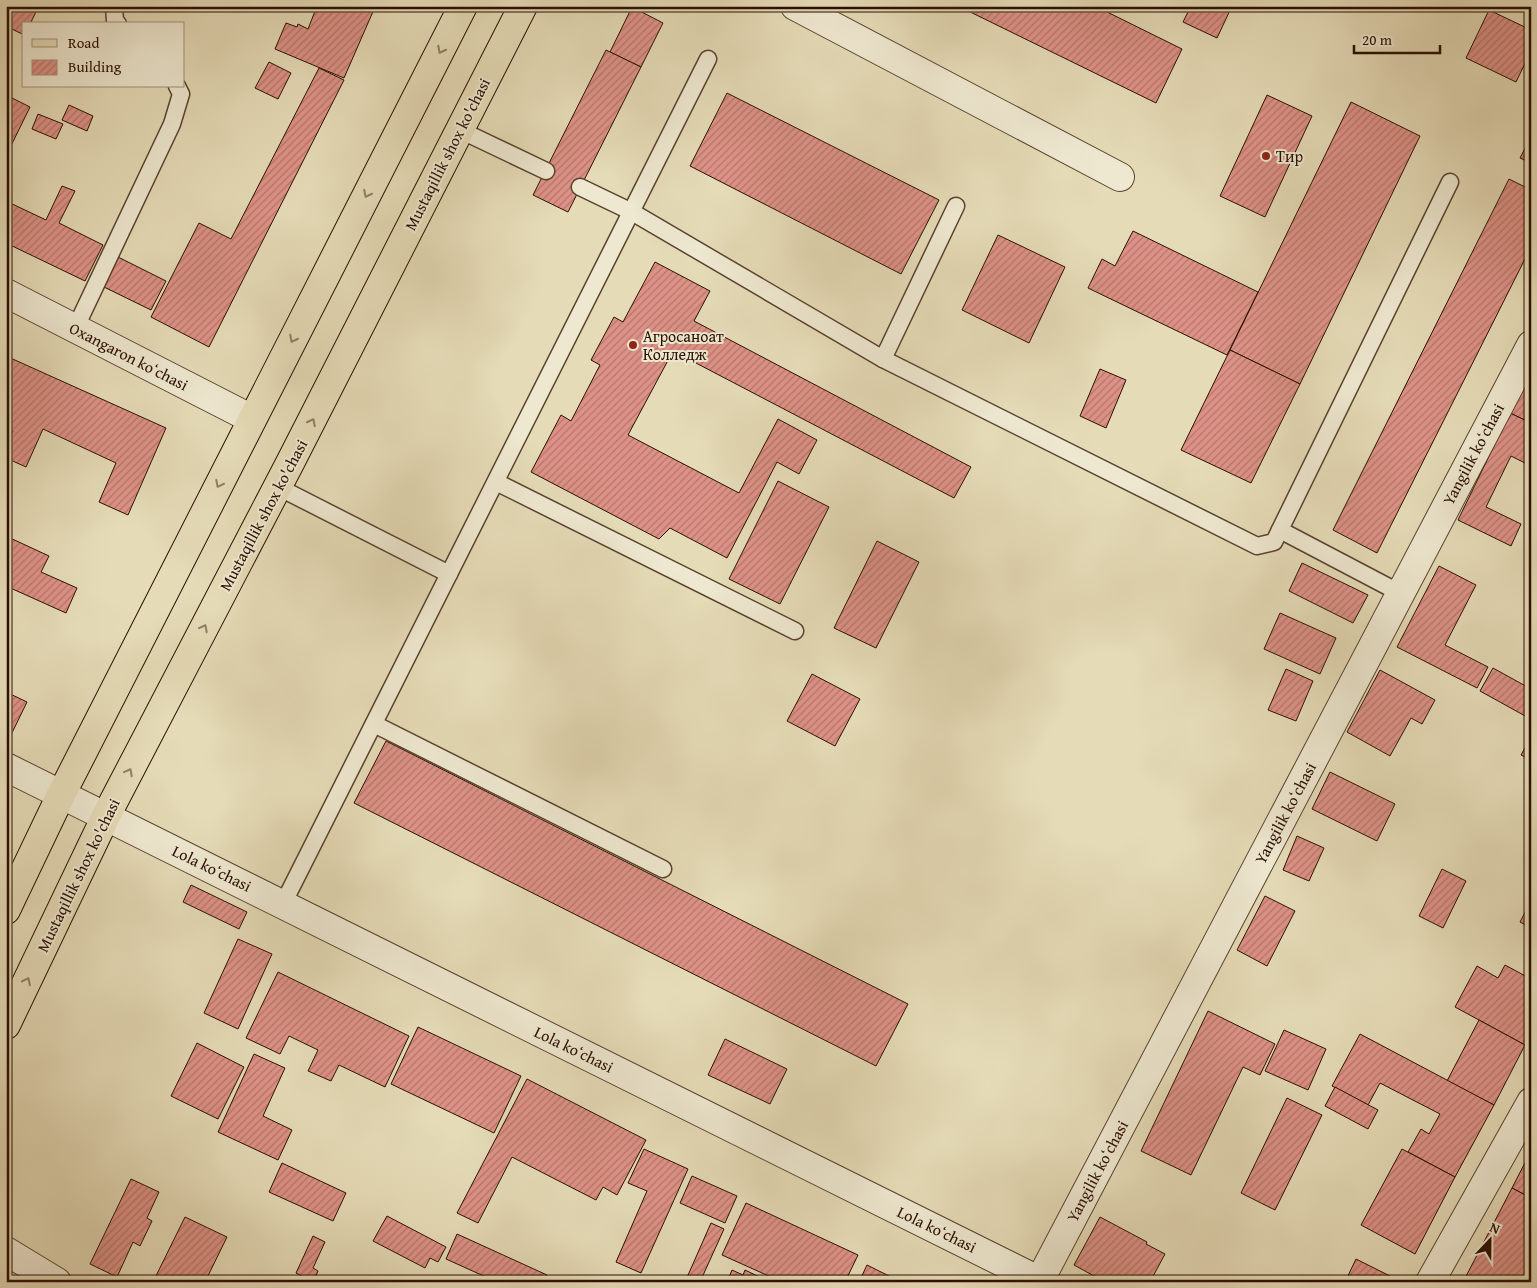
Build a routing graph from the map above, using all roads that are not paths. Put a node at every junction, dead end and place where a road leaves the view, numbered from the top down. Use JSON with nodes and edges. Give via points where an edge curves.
{"nodes":[{"id":1,"x":114,"y":6,"type":"edge"},
{"id":2,"x":463,"y":6,"type":"edge"},
{"id":3,"x":523,"y":6,"type":"edge"},
{"id":4,"x":794,"y":6,"type":"edge"},
{"id":5,"x":116,"y":22,"type":"edge"},
{"id":6,"x":708,"y":59,"type":"dead end"},
{"id":7,"x":178,"y":88,"type":"edge"},
{"id":8,"x":460,"y":130,"type":"junction"},
{"id":9,"x":546,"y":171,"type":"dead end"},
{"id":10,"x":1120,"y":177,"type":"dead end"},
{"id":11,"x":1450,"y":182,"type":"dead end"},
{"id":12,"x":580,"y":187,"type":"dead end"},
{"id":13,"x":956,"y":206,"type":"dead end"},
{"id":14,"x":632,"y":212,"type":"junction"},
{"id":15,"x":6,"y":293,"type":"edge"},
{"id":16,"x":75,"y":329,"type":"junction"},
{"id":17,"x":1531,"y":345,"type":"edge"},
{"id":18,"x":883,"y":359,"type":"junction"},
{"id":19,"x":252,"y":419,"type":"junction"},
{"id":20,"x":496,"y":482,"type":"junction"},
{"id":21,"x":278,"y":487,"type":"junction"},
{"id":22,"x":1280,"y":530,"type":"junction"},
{"id":23,"x":449,"y":574,"type":"junction"},
{"id":24,"x":1400,"y":593,"type":"junction"},
{"id":25,"x":795,"y":631,"type":"dead end"},
{"id":26,"x":374,"y":724,"type":"junction"},
{"id":27,"x":6,"y":767,"type":"edge"},
{"id":28,"x":61,"y":795,"type":"junction"},
{"id":29,"x":106,"y":816,"type":"junction"},
{"id":30,"x":663,"y":869,"type":"dead end"},
{"id":31,"x":283,"y":904,"type":"junction"},
{"id":32,"x":6,"y":910,"type":"edge"},
{"id":33,"x":6,"y":1025,"type":"edge"},
{"id":34,"x":1531,"y":1102,"type":"edge"},
{"id":35,"x":6,"y":1251,"type":"edge"},
{"id":36,"x":1029,"y":1278,"type":"edge"},
{"id":37,"x":56,"y":1282,"type":"edge"},
{"id":38,"x":1430,"y":1282,"type":"edge"}],
"edges":[{"from":1,"to":5,"type":"lane"},
{"from":2,"to":19,"type":"main road","one_way":true},
{"from":3,"to":8,"type":"main road","name":"Mustaqillik shox ko'chasi"},
{"from":4,"to":10,"type":"street"},
{"from":6,"to":14,"type":"lane"},
{"from":7,"to":16,"type":"lane","via":[[181,94],[172,124]]},
{"from":8,"to":9,"type":"lane"},
{"from":21,"to":8,"type":"main road","name":"Mustaqillik shox ko'chasi","one_way":true},
{"from":11,"to":22,"type":"lane"},
{"from":12,"to":14,"type":"lane"},
{"from":13,"to":18,"type":"lane"},
{"from":14,"to":18,"type":"lane"},
{"from":14,"to":20,"type":"lane"},
{"from":15,"to":16,"type":"street","name":"Oxangaron koʻchasi"},
{"from":16,"to":19,"type":"street","name":"Oxangaron koʻchasi"},
{"from":17,"to":24,"type":"street","name":"Yangilik koʻchasi"},
{"from":18,"to":22,"type":"lane","via":[[1257,546],[1274,542]]},
{"from":19,"to":28,"type":"main road","one_way":true},
{"from":20,"to":23,"type":"lane"},
{"from":20,"to":25,"type":"lane"},
{"from":21,"to":23,"type":"lane"},
{"from":29,"to":21,"type":"main road","name":"Mustaqillik shox ko'chasi","one_way":true},
{"from":22,"to":24,"type":"lane"},
{"from":23,"to":26,"type":"lane"},
{"from":24,"to":36,"type":"street","name":"Yangilik koʻchasi"},
{"from":26,"to":30,"type":"lane"},
{"from":26,"to":31,"type":"lane"},
{"from":27,"to":28,"type":"street","name":"Lola koʻchasi"},
{"from":28,"to":29,"type":"street","name":"Lola koʻchasi"},
{"from":28,"to":32,"type":"main road"},
{"from":29,"to":31,"type":"street","name":"Lola koʻchasi"},
{"from":33,"to":29,"type":"main road","name":"Mustaqillik shox ko'chasi","one_way":true},
{"from":31,"to":36,"type":"street","name":"Lola koʻchasi"},
{"from":34,"to":38,"type":"street"},
{"from":35,"to":37,"type":"street"}]}
